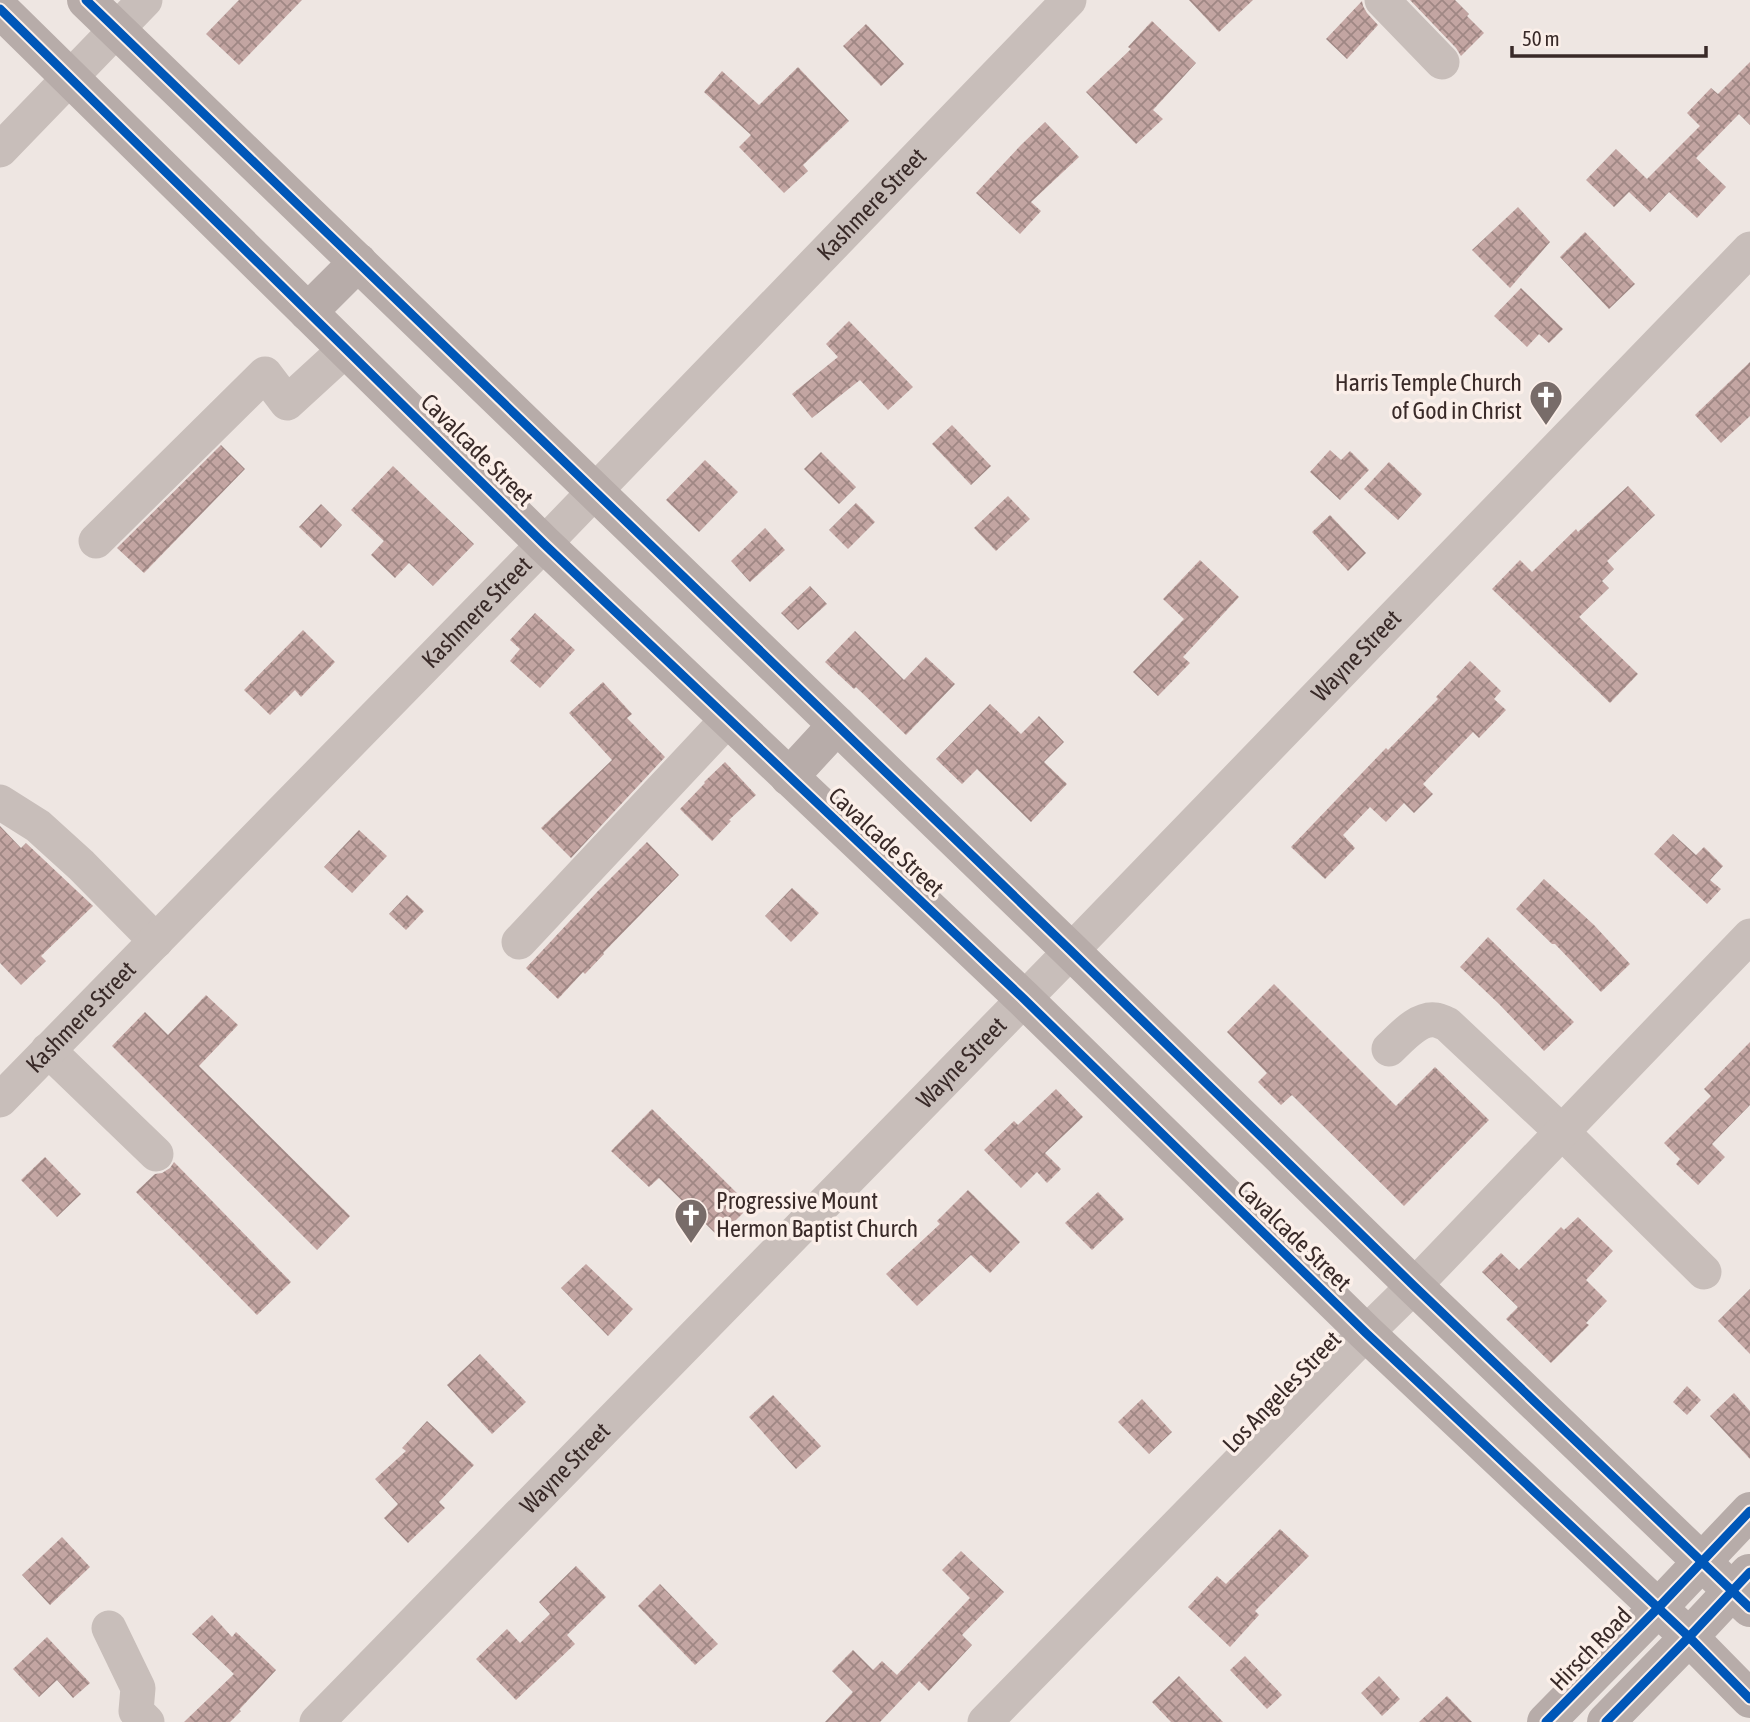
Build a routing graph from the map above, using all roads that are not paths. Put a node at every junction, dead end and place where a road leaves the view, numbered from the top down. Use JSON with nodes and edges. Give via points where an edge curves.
{"nodes":[{"id":1,"x":86,"y":0,"type":"edge"},
{"id":2,"x":145,"y":0,"type":"edge"},
{"id":3,"x":1069,"y":0,"type":"edge"},
{"id":4,"x":1382,"y":0,"type":"edge"},
{"id":5,"x":0,"y":9,"type":"edge"},
{"id":6,"x":117,"y":29,"type":"junction"},
{"id":7,"x":1442,"y":62,"type":"dead end"},
{"id":8,"x":70,"y":78,"type":"junction"},
{"id":9,"x":0,"y":150,"type":"edge"},
{"id":10,"x":1750,"y":249,"type":"edge"},
{"id":11,"x":358,"y":262,"type":"junction"},
{"id":12,"x":308,"y":312,"type":"junction"},
{"id":13,"x":346,"y":349,"type":"junction"},
{"id":14,"x":595,"y":491,"type":"junction"},
{"id":15,"x":96,"y":541,"type":"dead end"},
{"id":16,"x":544,"y":544,"type":"junction"},
{"id":17,"x":728,"y":719,"type":"junction"},
{"id":18,"x":837,"y":725,"type":"junction"},
{"id":19,"x":789,"y":777,"type":"junction"},
{"id":20,"x":0,"y":802,"type":"edge"},
{"id":21,"x":1750,"y":936,"type":"edge"},
{"id":22,"x":156,"y":941,"type":"junction"},
{"id":23,"x":519,"y":942,"type":"dead end"},
{"id":24,"x":1071,"y":951,"type":"junction"},
{"id":25,"x":1024,"y":999,"type":"junction"},
{"id":26,"x":1389,"y":1049,"type":"dead end"},
{"id":27,"x":48,"y":1050,"type":"junction"},
{"id":28,"x":0,"y":1100,"type":"edge"},
{"id":29,"x":1562,"y":1132,"type":"junction"},
{"id":30,"x":156,"y":1154,"type":"dead end"},
{"id":31,"x":1704,"y":1272,"type":"dead end"},
{"id":32,"x":1414,"y":1286,"type":"junction"},
{"id":33,"x":1366,"y":1333,"type":"junction"},
{"id":34,"x":1750,"y":1511,"type":"edge"},
{"id":35,"x":1702,"y":1562,"type":"junction"},
{"id":36,"x":1744,"y":1590,"type":"edge"},
{"id":37,"x":1658,"y":1608,"type":"junction"},
{"id":38,"x":109,"y":1628,"type":"dead end"},
{"id":39,"x":1689,"y":1637,"type":"junction"},
{"id":40,"x":1750,"y":1699,"type":"edge"},
{"id":41,"x":147,"y":1722,"type":"edge"},
{"id":42,"x":317,"y":1722,"type":"edge"},
{"id":43,"x":985,"y":1722,"type":"edge"},
{"id":44,"x":1546,"y":1722,"type":"edge"},
{"id":45,"x":1606,"y":1722,"type":"edge"}],
"edges":[{"from":1,"to":6,"type":"main road","name":"Cavalcade Street"},
{"from":2,"to":6,"type":"street"},
{"from":3,"to":14,"type":"street","name":"Kashmere Street"},
{"from":4,"to":7,"type":"street"},
{"from":5,"to":8,"type":"main road","name":"Cavalcade Street"},
{"from":6,"to":8,"type":"street"},
{"from":6,"to":11,"type":"main road","name":"Cavalcade Street"},
{"from":8,"to":9,"type":"street"},
{"from":8,"to":12,"type":"main road","name":"Cavalcade Street"},
{"from":10,"to":24,"type":"street","name":"Wayne Street"},
{"from":11,"to":12,"type":"main road"},
{"from":11,"to":14,"type":"main road","name":"Cavalcade Street"},
{"from":12,"to":13,"type":"main road","name":"Cavalcade Street"},
{"from":13,"to":15,"type":"street","via":[[287,403],[265,374]]},
{"from":13,"to":16,"type":"main road","name":"Cavalcade Street"},
{"from":14,"to":16,"type":"street","name":"Kashmere Street"},
{"from":14,"to":18,"type":"main road","name":"Cavalcade Street"},
{"from":16,"to":17,"type":"main road","name":"Cavalcade Street"},
{"from":16,"to":22,"type":"street","name":"Kashmere Street"},
{"from":17,"to":19,"type":"main road","name":"Cavalcade Street"},
{"from":17,"to":23,"type":"street"},
{"from":18,"to":19,"type":"main road"},
{"from":18,"to":24,"type":"main road","name":"Cavalcade Street"},
{"from":19,"to":25,"type":"main road","name":"Cavalcade Street"},
{"from":20,"to":22,"type":"street","via":[[38,827],[81,865]]},
{"from":21,"to":29,"type":"street","name":"Los Angeles Street"},
{"from":22,"to":27,"type":"street","name":"Kashmere Street"},
{"from":24,"to":25,"type":"street","name":"Wayne Street"},
{"from":24,"to":32,"type":"main road","name":"Cavalcade Street"},
{"from":25,"to":33,"type":"main road","name":"Cavalcade Street"},
{"from":25,"to":42,"type":"street","name":"Wayne Street"},
{"from":26,"to":29,"type":"street","via":[[1424,1021],[1447,1024]]},
{"from":27,"to":28,"type":"street","name":"Kashmere Street"},
{"from":27,"to":30,"type":"street"},
{"from":29,"to":31,"type":"street"},
{"from":29,"to":32,"type":"street","name":"Los Angeles Street"},
{"from":32,"to":33,"type":"street","name":"Los Angeles Street"},
{"from":32,"to":35,"type":"main road","name":"Cavalcade Street"},
{"from":33,"to":37,"type":"main road","name":"Cavalcade Street"},
{"from":33,"to":43,"type":"street","name":"Los Angeles Street"},
{"from":34,"to":35,"type":"main road","name":"Hirsch Road"},
{"from":35,"to":36,"type":"main road","name":"Cavalcade Street"},
{"from":35,"to":37,"type":"main road","name":"Hirsch Road"},
{"from":36,"to":39,"type":"main road"},
{"from":37,"to":39,"type":"main road","name":"Cavalcade Street"},
{"from":37,"to":44,"type":"main road","name":"Hirsch Road"},
{"from":38,"to":41,"type":"street","via":[[138,1689],[136,1711]]},
{"from":39,"to":40,"type":"main road","name":"Cavalcade Street"},
{"from":39,"to":45,"type":"main road"}]}
